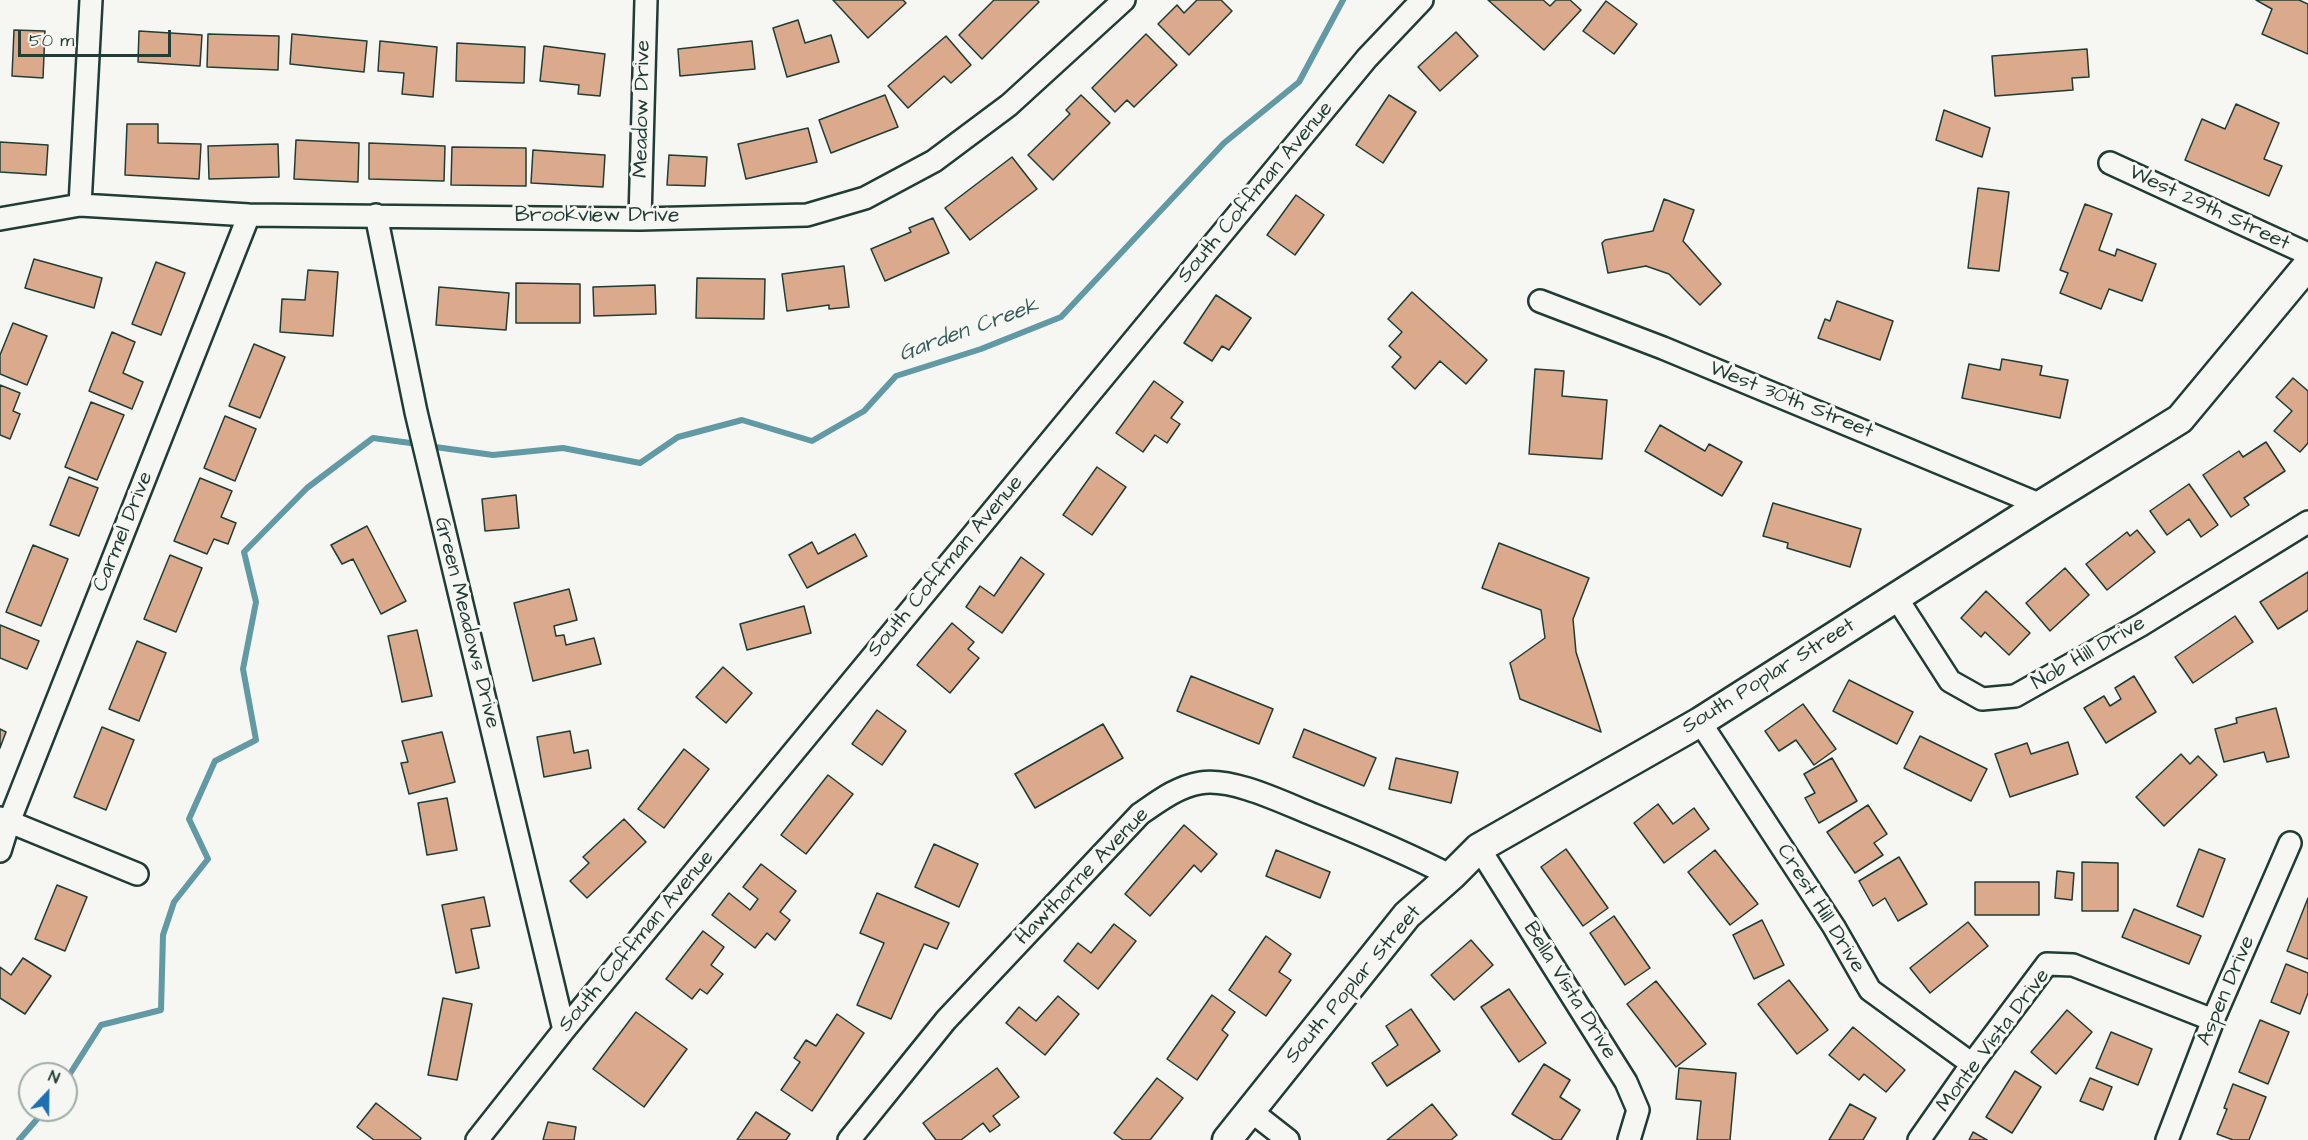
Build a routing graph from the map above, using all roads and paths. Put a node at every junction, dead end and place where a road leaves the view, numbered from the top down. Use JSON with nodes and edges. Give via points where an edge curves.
{"nodes":[{"id":1,"x":91,"y":0,"type":"edge"},
{"id":2,"x":646,"y":0,"type":"edge"},
{"id":3,"x":1124,"y":0,"type":"edge"},
{"id":4,"x":1422,"y":0,"type":"edge"},
{"id":5,"x":2110,"y":163,"type":"dead end"},
{"id":6,"x":80,"y":205,"type":"junction"},
{"id":7,"x":249,"y":215,"type":"junction"},
{"id":8,"x":376,"y":215,"type":"junction"},
{"id":9,"x":0,"y":219,"type":"edge"},
{"id":10,"x":640,"y":219,"type":"junction"},
{"id":11,"x":2308,"y":254,"type":"edge"},
{"id":12,"x":2308,"y":265,"type":"edge"},
{"id":13,"x":1540,"y":301,"type":"dead end"},
{"id":14,"x":2041,"y":505,"type":"junction"},
{"id":15,"x":2308,"y":522,"type":"edge"},
{"id":16,"x":1896,"y":597,"type":"junction"},
{"id":17,"x":1700,"y":722,"type":"junction"},
{"id":18,"x":5,"y":820,"type":"edge"},
{"id":19,"x":2290,"y":843,"type":"dead end"},
{"id":20,"x":1479,"y":848,"type":"junction"},
{"id":21,"x":0,"y":850,"type":"edge"},
{"id":22,"x":137,"y":874,"type":"dead end"},
{"id":23,"x":1451,"y":876,"type":"junction"},
{"id":24,"x":2213,"y":1020,"type":"junction"},
{"id":25,"x":564,"y":1030,"type":"junction"},
{"id":26,"x":1972,"y":1064,"type":"junction"},
{"id":27,"x":1251,"y":1111,"type":"junction"},
{"id":28,"x":477,"y":1140,"type":"edge"},
{"id":29,"x":849,"y":1140,"type":"edge"},
{"id":30,"x":1227,"y":1140,"type":"edge"},
{"id":31,"x":1287,"y":1140,"type":"edge"},
{"id":32,"x":1629,"y":1140,"type":"edge"},
{"id":33,"x":1919,"y":1140,"type":"edge"},
{"id":34,"x":2167,"y":1140,"type":"edge"}],
"edges":[{"from":1,"to":6,"type":"street"},
{"from":2,"to":10,"type":"street","name":"Meadow Drive"},
{"from":3,"to":10,"type":"street","name":"Brookview Drive","via":[[1009,105],[933,161],[865,198],[807,215]]},
{"from":4,"to":25,"type":"street","name":"South Coffman Avenue","via":[[1367,58]]},
{"from":5,"to":11,"type":"street","name":"West 29th Street"},
{"from":6,"to":7,"type":"street","name":"Brookview Drive"},
{"from":6,"to":9,"type":"street","name":"Brookview Drive"},
{"from":7,"to":8,"type":"street","name":"Brookview Drive"},
{"from":7,"to":18,"type":"street","name":"Carmel Drive"},
{"from":8,"to":10,"type":"street","name":"Brookview Drive"},
{"from":8,"to":25,"type":"street","name":"Green Meadows Drive","via":[[435,496]]},
{"from":12,"to":14,"type":"main road","name":"South Poplar Street","via":[[2180,419]]},
{"from":13,"to":14,"type":"street","name":"West 30th Street"},
{"from":14,"to":16,"type":"main road","name":"South Poplar Street"},
{"from":15,"to":16,"type":"street","name":"Nob Hill Drive","via":[[2141,625],[2015,696],[1982,699],[1950,681]]},
{"from":16,"to":17,"type":"main road","name":"South Poplar Street"},
{"from":17,"to":20,"type":"main road","name":"South Poplar Street"},
{"from":17,"to":26,"type":"street","name":"Crest Hill Drive","via":[[1834,927],[1870,990]]},
{"from":18,"to":21,"type":"street","name":"Carmel Drive"},
{"from":18,"to":22,"type":"street"},
{"from":19,"to":24,"type":"street","name":"Aspen Drive"},
{"from":20,"to":23,"type":"main road","name":"South Poplar Street"},
{"from":20,"to":32,"type":"street","name":"Bella Vista Drive","via":[[1626,1082],[1638,1110]]},
{"from":23,"to":27,"type":"main road","name":"South Poplar Street","via":[[1407,915]]},
{"from":23,"to":29,"type":"street","name":"Hawthorne Avenue","via":[[1409,854],[1266,795],[1213,783],[1175,790],[1140,814],[946,1020]]},
{"from":24,"to":26,"type":"street","name":"Monte Vista Drive","via":[[2073,965],[2048,964]]},
{"from":24,"to":34,"type":"street","name":"Aspen Drive"},
{"from":25,"to":28,"type":"street","name":"South Coffman Avenue"},
{"from":26,"to":33,"type":"street","name":"Monte Vista Drive"},
{"from":27,"to":30,"type":"main road","name":"South Poplar Street"},
{"from":27,"to":31,"type":"street"}]}
